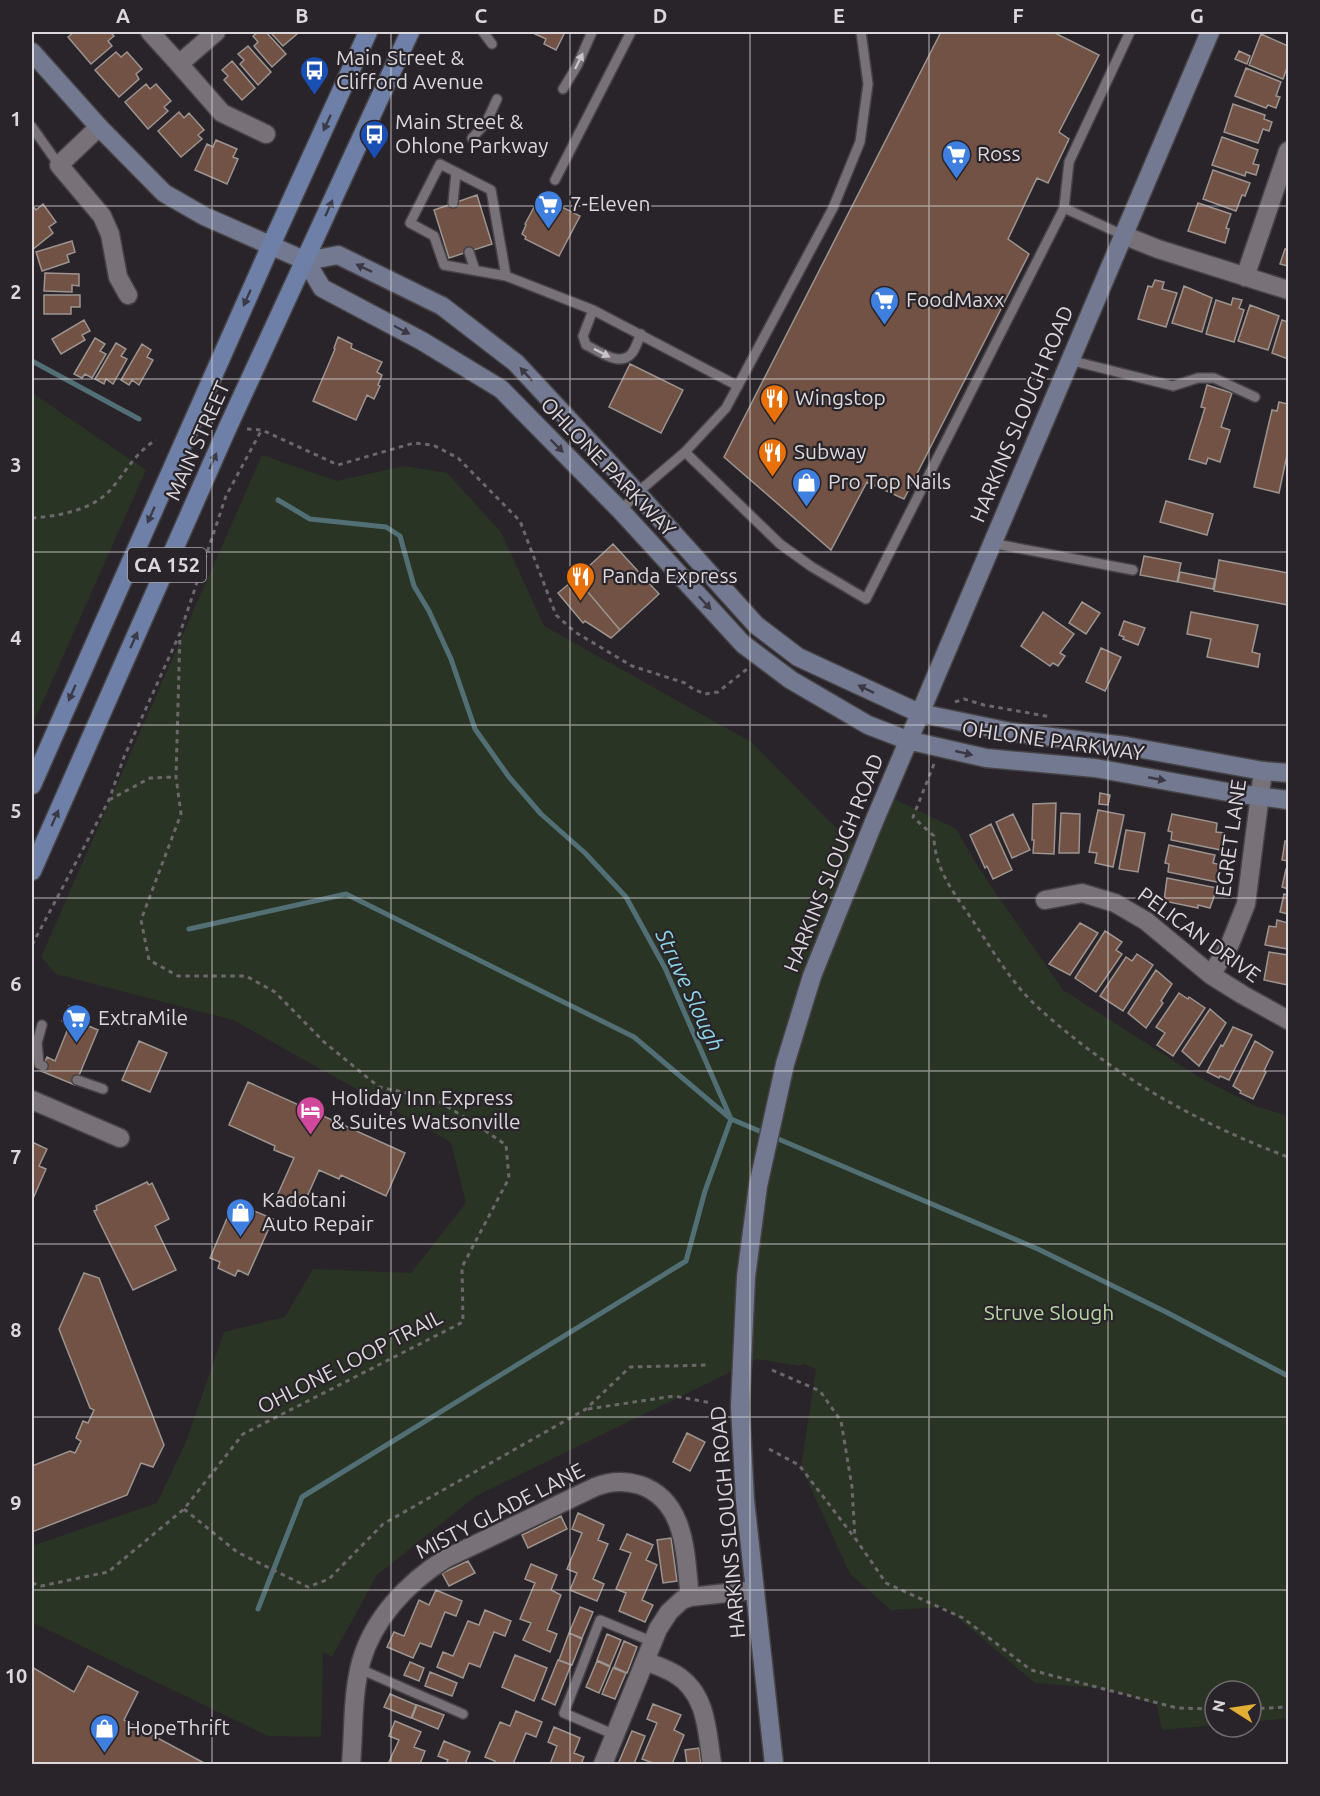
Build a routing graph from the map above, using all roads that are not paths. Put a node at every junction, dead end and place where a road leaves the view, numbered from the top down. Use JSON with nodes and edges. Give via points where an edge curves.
{"nodes":[{"id":1,"x":150,"y":32,"type":"edge"},
{"id":2,"x":216,"y":32,"type":"edge"},
{"id":3,"x":368,"y":32,"type":"edge"},
{"id":4,"x":410,"y":32,"type":"edge"},
{"id":5,"x":483,"y":32,"type":"edge"},
{"id":6,"x":592,"y":32,"type":"edge"},
{"id":7,"x":631,"y":32,"type":"edge"},
{"id":8,"x":861,"y":32,"type":"edge"},
{"id":9,"x":1130,"y":32,"type":"edge"},
{"id":10,"x":1210,"y":32,"type":"edge"},
{"id":11,"x":492,"y":44,"type":"dead end"},
{"id":12,"x":32,"y":52,"type":"edge"},
{"id":13,"x":179,"y":64,"type":"junction"},
{"id":14,"x":563,"y":89,"type":"dead end"},
{"id":15,"x":497,"y":99,"type":"dead end"},
{"id":16,"x":32,"y":127,"type":"edge"},
{"id":17,"x":99,"y":127,"type":"junction"},
{"id":18,"x":266,"y":134,"type":"dead end"},
{"id":19,"x":472,"y":138,"type":"dead end"},
{"id":20,"x":1288,"y":151,"type":"edge"},
{"id":21,"x":59,"y":165,"type":"junction"},
{"id":22,"x":456,"y":172,"type":"junction"},
{"id":23,"x":555,"y":180,"type":"dead end"},
{"id":24,"x":453,"y":203,"type":"dead end"},
{"id":25,"x":1064,"y":208,"type":"junction"},
{"id":26,"x":1123,"y":235,"type":"junction"},
{"id":27,"x":271,"y":245,"type":"junction"},
{"id":28,"x":469,"y":252,"type":"dead end"},
{"id":29,"x":306,"y":261,"type":"junction"},
{"id":30,"x":475,"y":270,"type":"junction"},
{"id":31,"x":506,"y":276,"type":"junction"},
{"id":32,"x":1245,"y":277,"type":"junction"},
{"id":33,"x":1288,"y":290,"type":"edge"},
{"id":34,"x":128,"y":295,"type":"dead end"},
{"id":35,"x":593,"y":310,"type":"junction"},
{"id":36,"x":641,"y":334,"type":"junction"},
{"id":37,"x":1070,"y":360,"type":"junction"},
{"id":38,"x":738,"y":386,"type":"junction"},
{"id":39,"x":1255,"y":397,"type":"dead end"},
{"id":40,"x":685,"y":452,"type":"junction"},
{"id":41,"x":638,"y":493,"type":"junction"},
{"id":42,"x":621,"y":511,"type":"junction"},
{"id":43,"x":991,"y":543,"type":"junction"},
{"id":44,"x":1133,"y":570,"type":"dead end"},
{"id":45,"x":919,"y":713,"type":"junction"},
{"id":46,"x":907,"y":740,"type":"junction"},
{"id":47,"x":1263,"y":771,"type":"junction"},
{"id":48,"x":1288,"y":773,"type":"edge"},
{"id":49,"x":32,"y":785,"type":"edge"},
{"id":50,"x":1259,"y":797,"type":"junction"},
{"id":51,"x":1288,"y":800,"type":"edge"},
{"id":52,"x":32,"y":871,"type":"edge"},
{"id":53,"x":1045,"y":900,"type":"dead end"},
{"id":54,"x":1211,"y":975,"type":"junction"},
{"id":55,"x":1288,"y":1020,"type":"edge"},
{"id":56,"x":42,"y":1024,"type":"dead end"},
{"id":57,"x":44,"y":1066,"type":"dead end"},
{"id":58,"x":77,"y":1080,"type":"dead end"},
{"id":59,"x":103,"y":1089,"type":"dead end"},
{"id":60,"x":32,"y":1100,"type":"edge"},
{"id":61,"x":120,"y":1138,"type":"dead end"},
{"id":62,"x":754,"y":1590,"type":"junction"},
{"id":63,"x":690,"y":1597,"type":"junction"},
{"id":64,"x":653,"y":1642,"type":"junction"},
{"id":65,"x":645,"y":1661,"type":"junction"},
{"id":66,"x":360,"y":1669,"type":"junction"},
{"id":67,"x":463,"y":1714,"type":"dead end"},
{"id":68,"x":615,"y":1735,"type":"junction"},
{"id":69,"x":351,"y":1764,"type":"edge"},
{"id":70,"x":603,"y":1764,"type":"edge"},
{"id":71,"x":712,"y":1764,"type":"edge"},
{"id":72,"x":774,"y":1764,"type":"edge"}],
"edges":[{"from":1,"to":13,"type":"street"},
{"from":2,"to":13,"type":"street"},
{"from":3,"to":27,"type":"main road","name":"MAIN STREET","number":"CA 152","one_way":true},
{"from":29,"to":4,"type":"main road","name":"MAIN STREET","number":"CA 152","one_way":true},
{"from":5,"to":11,"type":"lane"},
{"from":14,"to":6,"type":"lane","one_way":true},
{"from":7,"to":23,"type":"lane"},
{"from":8,"to":38,"type":"lane","via":[[868,84],[860,142],[832,208]]},
{"from":9,"to":25,"type":"lane","via":[[1069,162]]},
{"from":10,"to":26,"type":"main road","name":"HARKINS SLOUGH ROAD"},
{"from":12,"to":17,"type":"main road"},
{"from":13,"to":18,"type":"street","via":[[222,113]]},
{"from":15,"to":19,"type":"lane","via":[[486,123]]},
{"from":16,"to":21,"type":"lane"},
{"from":17,"to":21,"type":"street"},
{"from":17,"to":27,"type":"main road","via":[[164,193],[204,216]]},
{"from":20,"to":32,"type":"street"},
{"from":21,"to":34,"type":"street","via":[[102,216],[110,234],[118,277]]},
{"from":22,"to":24,"type":"lane"},
{"from":22,"to":30,"type":"lane","via":[[441,164],[410,223],[434,236],[444,265]]},
{"from":22,"to":31,"type":"lane","via":[[491,190]]},
{"from":25,"to":26,"type":"lane"},
{"from":25,"to":40,"type":"lane","via":[[866,599],[780,544]]},
{"from":26,"to":32,"type":"street"},
{"from":26,"to":37,"type":"main road","name":"HARKINS SLOUGH ROAD"},
{"from":27,"to":29,"type":"main road"},
{"from":27,"to":49,"type":"main road","name":"MAIN STREET","number":"CA 152","one_way":true},
{"from":28,"to":30,"type":"lane"},
{"from":41,"to":29,"type":"main road","name":"OHLONE PARKWAY","one_way":true,"via":[[516,363],[442,306],[338,255]]},
{"from":29,"to":42,"type":"main road","name":"OHLONE PARKWAY","one_way":true,"via":[[322,288],[501,389]]},
{"from":52,"to":29,"type":"main road","name":"MAIN STREET","number":"CA 152","one_way":true,"via":[[227,429]]},
{"from":30,"to":31,"type":"lane"},
{"from":31,"to":35,"type":"lane"},
{"from":32,"to":33,"type":"street"},
{"from":35,"to":36,"type":"lane"},
{"from":35,"to":36,"type":"lane","one_way":true,"via":[[583,336],[586,345],[614,359],[623,359],[632,353]]},
{"from":36,"to":38,"type":"lane"},
{"from":37,"to":39,"type":"lane","via":[[1173,386],[1198,378],[1214,378]]},
{"from":37,"to":43,"type":"main road","name":"HARKINS SLOUGH ROAD"},
{"from":38,"to":40,"type":"lane","via":[[726,408]]},
{"from":40,"to":41,"type":"lane"},
{"from":41,"to":42,"type":"lane"},
{"from":45,"to":41,"type":"main road","name":"OHLONE PARKWAY","one_way":true,"via":[[798,657],[756,625]]},
{"from":42,"to":46,"type":"main road","name":"OHLONE PARKWAY","one_way":true,"via":[[743,644],[791,680],[868,725]]},
{"from":43,"to":44,"type":"lane"},
{"from":43,"to":45,"type":"main road","name":"HARKINS SLOUGH ROAD"},
{"from":45,"to":46,"type":"main road","name":"HARKINS SLOUGH ROAD"},
{"from":45,"to":47,"type":"main road","name":"OHLONE PARKWAY","via":[[1011,732],[1114,744]]},
{"from":46,"to":50,"type":"main road","name":"OHLONE PARKWAY","one_way":true,"via":[[986,758],[1095,768]]},
{"from":46,"to":62,"type":"main road","name":"HARKINS SLOUGH ROAD","bridge":true,"via":[[812,976],[783,1076],[758,1186],[746,1276],[740,1407]]},
{"from":47,"to":48,"type":"main road","name":"OHLONE PARKWAY"},
{"from":47,"to":50,"type":"street","name":"EGRET LANE"},
{"from":50,"to":51,"type":"main road","name":"OHLONE PARKWAY"},
{"from":50,"to":54,"type":"street","name":"EGRET LANE","via":[[1246,904],[1230,944]]},
{"from":53,"to":54,"type":"street","name":"PELICAN DRIVE","via":[[1082,893],[1114,903],[1146,921]]},
{"from":54,"to":55,"type":"street","name":"PELICAN DRIVE"},
{"from":56,"to":57,"type":"lane","via":[[37,1043],[39,1064]]},
{"from":58,"to":59,"type":"lane"},
{"from":60,"to":61,"type":"street"},
{"from":62,"to":63,"type":"street"},
{"from":62,"to":72,"type":"main road","name":"HARKINS SLOUGH ROAD"},
{"from":63,"to":64,"type":"street","via":[[669,1612]]},
{"from":63,"to":66,"type":"street","name":"MISTY GLADE LANE","via":[[681,1532],[669,1505],[637,1484],[607,1483],[445,1559],[423,1574],[379,1623]]},
{"from":64,"to":65,"type":"street"},
{"from":64,"to":68,"type":"lane","via":[[600,1620],[564,1713]]},
{"from":65,"to":68,"type":"street"},
{"from":65,"to":71,"type":"street","via":[[677,1675],[698,1698],[705,1715]]},
{"from":66,"to":67,"type":"lane"},
{"from":66,"to":69,"type":"street","name":"MISTY GLADE LANE"},
{"from":68,"to":70,"type":"street"}]}
